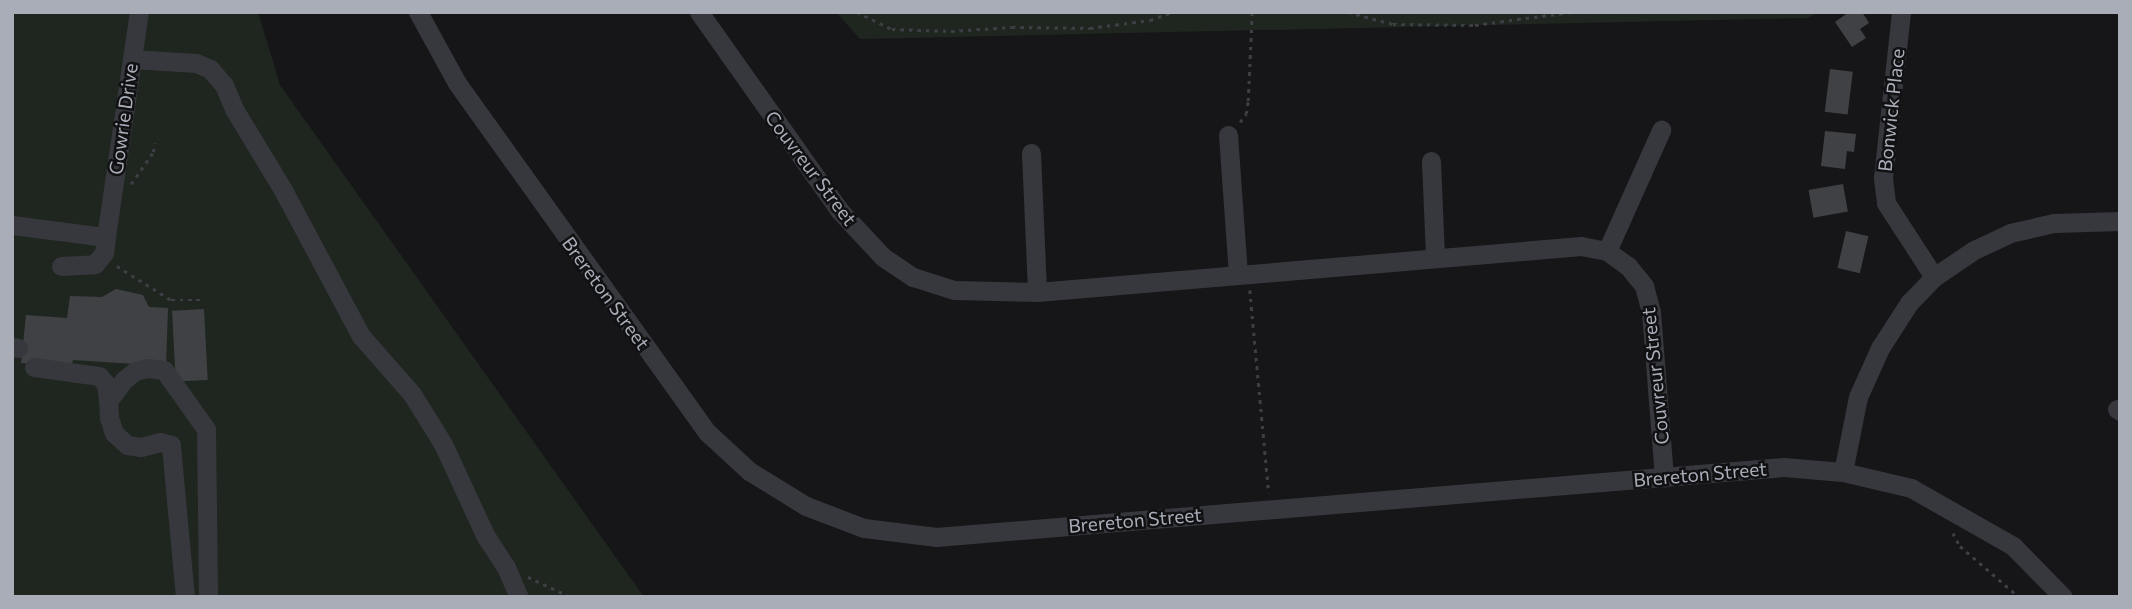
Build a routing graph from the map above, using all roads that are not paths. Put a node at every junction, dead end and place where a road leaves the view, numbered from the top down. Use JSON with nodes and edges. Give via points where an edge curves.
{"nodes":[{"id":1,"x":139,"y":12,"type":"edge"},
{"id":2,"x":418,"y":12,"type":"edge"},
{"id":3,"x":699,"y":12,"type":"edge"},
{"id":4,"x":1901,"y":12,"type":"edge"},
{"id":5,"x":132,"y":58,"type":"junction"},
{"id":6,"x":1661,"y":130,"type":"dead end"},
{"id":7,"x":1228,"y":135,"type":"road end"},
{"id":8,"x":1031,"y":153,"type":"dead end"},
{"id":9,"x":1431,"y":162,"type":"dead end"},
{"id":10,"x":2120,"y":221,"type":"edge"},
{"id":11,"x":12,"y":225,"type":"edge"},
{"id":12,"x":105,"y":240,"type":"junction"},
{"id":13,"x":1607,"y":251,"type":"junction"},
{"id":14,"x":1435,"y":258,"type":"junction"},
{"id":15,"x":61,"y":266,"type":"dead end"},
{"id":16,"x":1243,"y":273,"type":"junction"},
{"id":17,"x":1934,"y":276,"type":"junction"},
{"id":18,"x":1037,"y":292,"type":"junction"},
{"id":19,"x":34,"y":367,"type":"dead end"},
{"id":20,"x":108,"y":401,"type":"junction"},
{"id":21,"x":1843,"y":472,"type":"junction"},
{"id":22,"x":1664,"y":477,"type":"junction"},
{"id":23,"x":208,"y":594,"type":"dead end"},
{"id":24,"x":185,"y":597,"type":"edge"},
{"id":25,"x":519,"y":597,"type":"edge"},
{"id":26,"x":2063,"y":597,"type":"edge"}],
"edges":[{"from":1,"to":5,"type":"street","name":"Gowrie Drive"},
{"from":2,"to":22,"type":"street","name":"Brereton Street","via":[[457,83],[709,433],[749,471],[806,506],[864,528],[936,537]]},
{"from":3,"to":18,"type":"street","name":"Couvreur Street","via":[[839,210],[883,257],[913,277],[954,290]]},
{"from":4,"to":17,"type":"street","name":"Bonwick Place","via":[[1883,178],[1886,203]]},
{"from":5,"to":12,"type":"street","name":"Gowrie Drive"},
{"from":5,"to":25,"type":"street","via":[[196,63],[210,69],[224,85],[361,337],[412,394],[443,444]]},
{"from":6,"to":13,"type":"street"},
{"from":7,"to":16,"type":"street"},
{"from":8,"to":18,"type":"street"},
{"from":9,"to":14,"type":"street"},
{"from":10,"to":17,"type":"street","via":[[2054,223],[2010,233]]},
{"from":11,"to":12,"type":"street"},
{"from":12,"to":15,"type":"street","via":[[95,264]]},
{"from":13,"to":14,"type":"street","name":"Couvreur Street","via":[[1581,246]]},
{"from":13,"to":22,"type":"street","name":"Couvreur Street","via":[[1628,266],[1644,286]]},
{"from":14,"to":16,"type":"street","name":"Couvreur Street"},
{"from":16,"to":18,"type":"street","name":"Couvreur Street"},
{"from":17,"to":21,"type":"street","via":[[1909,303],[1880,348],[1858,397]]},
{"from":19,"to":20,"type":"street","via":[[99,376],[106,384]]},
{"from":20,"to":23,"type":"street","via":[[135,372],[164,370],[206,429]]},
{"from":20,"to":24,"type":"street","via":[[111,426],[127,445],[172,445]]},
{"from":21,"to":22,"type":"street","name":"Brereton Street","via":[[1784,467]]},
{"from":21,"to":26,"type":"street","name":"Brereton Street","via":[[1911,488],[1952,509],[2013,546]]}]}
